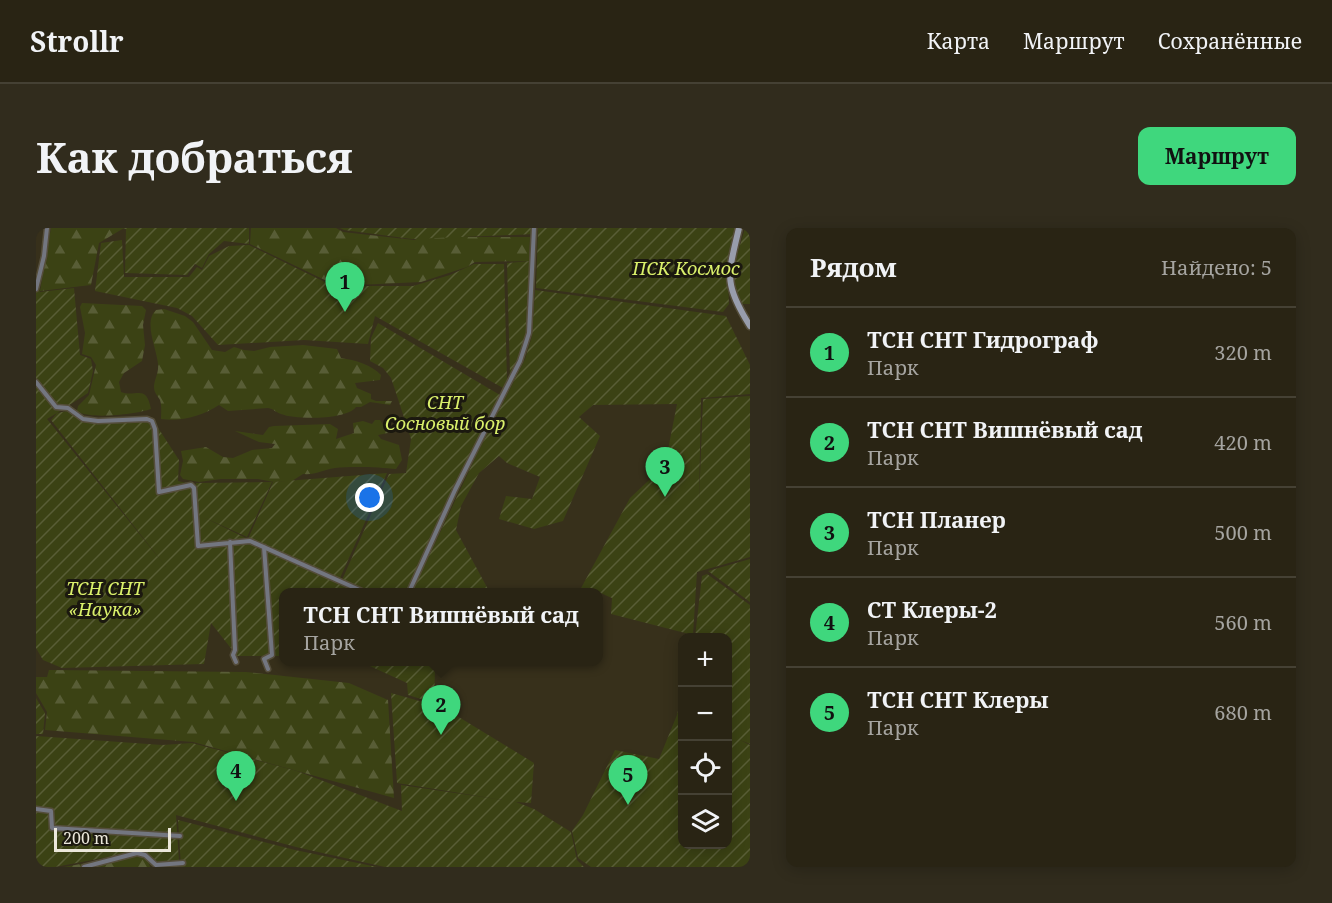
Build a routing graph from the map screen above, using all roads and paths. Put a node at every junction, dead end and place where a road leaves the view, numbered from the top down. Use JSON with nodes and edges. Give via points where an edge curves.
{"nodes":[{"id":1,"x":47,"y":228,"type":"edge"},
{"id":2,"x":534,"y":228,"type":"edge"},
{"id":3,"x":740,"y":228,"type":"edge"},
{"id":4,"x":36,"y":289,"type":"edge"},
{"id":5,"x":750,"y":326,"type":"edge"},
{"id":6,"x":36,"y":382,"type":"edge"},
{"id":7,"x":230,"y":542,"type":"junction"},
{"id":8,"x":264,"y":547,"type":"junction"},
{"id":9,"x":355,"y":588,"type":"edge"},
{"id":10,"x":411,"y":588,"type":"edge"},
{"id":11,"x":236,"y":662,"type":"dead end"},
{"id":12,"x":268,"y":669,"type":"dead end"},
{"id":13,"x":36,"y":809,"type":"edge"},
{"id":14,"x":180,"y":836,"type":"dead end"},
{"id":15,"x":183,"y":863,"type":"dead end"},
{"id":16,"x":84,"y":867,"type":"edge"}],
"edges":[{"from":1,"to":4,"type":"street"},
{"from":2,"to":10,"type":"street","via":[[529,333],[520,361],[466,466]]},
{"from":3,"to":5,"type":"main road","via":[[730,265],[730,290]]},
{"from":6,"to":7,"type":"street","via":[[56,407],[68,408],[83,419],[152,422],[159,492],[191,485],[198,546]]},
{"from":7,"to":8,"type":"street","via":[[250,541]]},
{"from":7,"to":11,"type":"street","via":[[235,650],[232,655]]},
{"from":8,"to":9,"type":"street"},
{"from":8,"to":12,"type":"street","via":[[272,655],[264,659]]},
{"from":13,"to":14,"type":"street","via":[[51,811],[52,828]]},
{"from":15,"to":16,"type":"street","via":[[156,865],[137,853]]}]}
